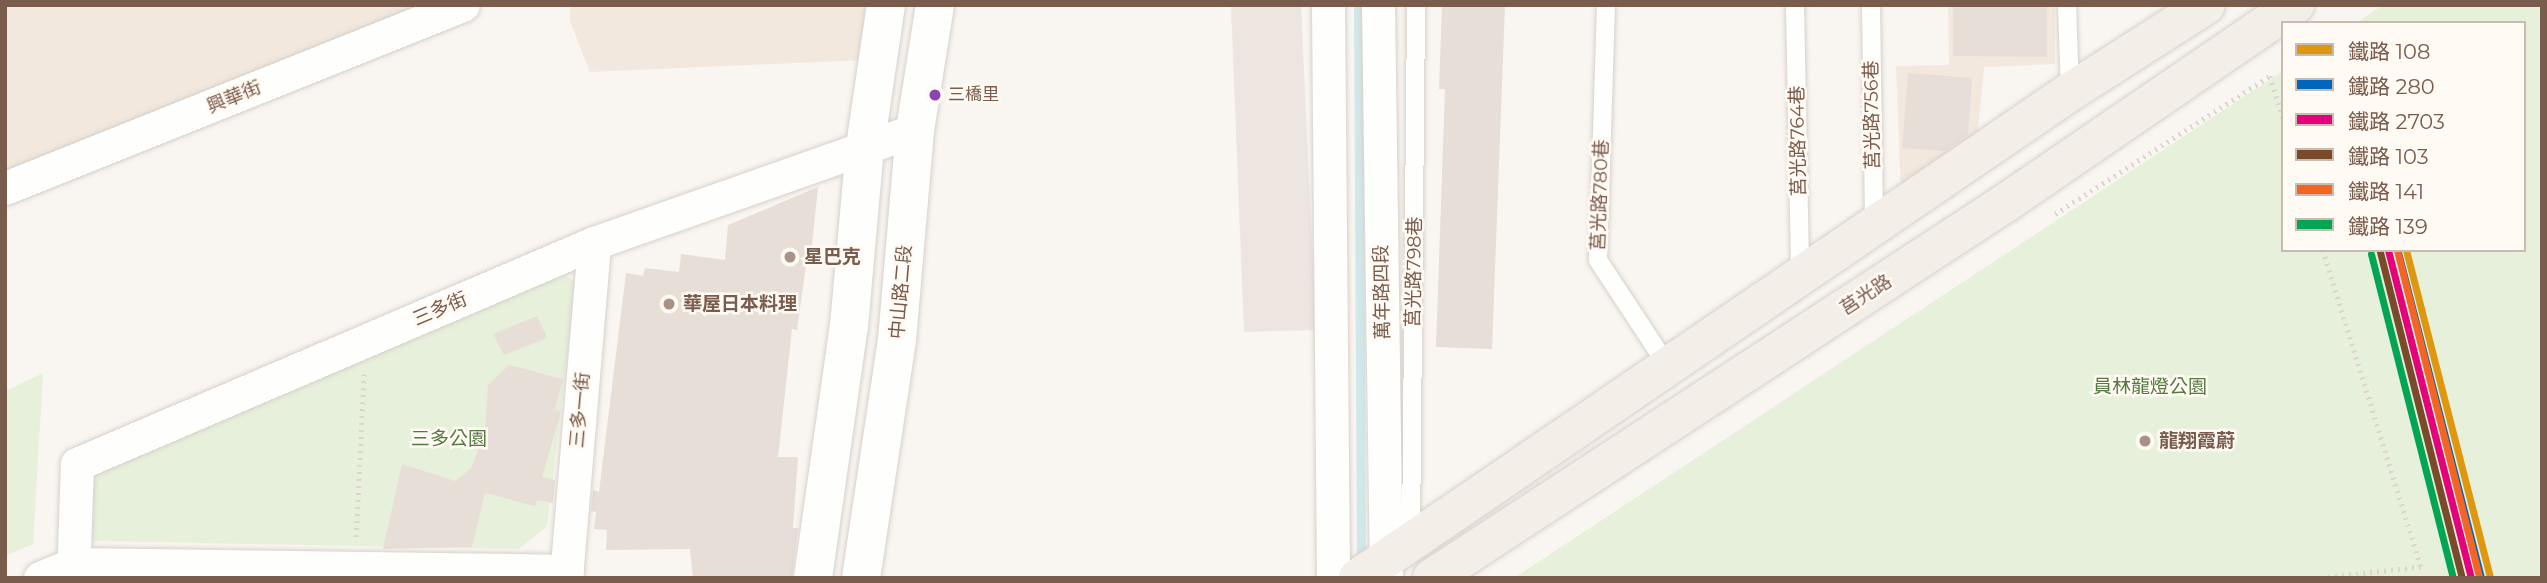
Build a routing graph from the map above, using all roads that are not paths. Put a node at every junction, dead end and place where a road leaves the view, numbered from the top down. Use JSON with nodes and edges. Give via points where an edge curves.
{"nodes":[{"id":1,"x":463,"y":5,"type":"edge"},
{"id":2,"x":886,"y":5,"type":"edge"},
{"id":3,"x":935,"y":5,"type":"edge"},
{"id":4,"x":1328,"y":5,"type":"edge"},
{"id":5,"x":1378,"y":5,"type":"edge"},
{"id":6,"x":1416,"y":5,"type":"edge"},
{"id":7,"x":1606,"y":5,"type":"edge"},
{"id":8,"x":1796,"y":5,"type":"edge"},
{"id":9,"x":1871,"y":5,"type":"edge"},
{"id":10,"x":2067,"y":5,"type":"edge"},
{"id":11,"x":2206,"y":5,"type":"edge"},
{"id":12,"x":2295,"y":5,"type":"edge"},
{"id":13,"x":2070,"y":92,"type":"junction"},
{"id":14,"x":915,"y":130,"type":"junction"},
{"id":15,"x":865,"y":147,"type":"junction"},
{"id":16,"x":5,"y":188,"type":"edge"},
{"id":17,"x":1874,"y":224,"type":"junction"},
{"id":18,"x":594,"y":243,"type":"junction"},
{"id":19,"x":1800,"y":276,"type":"junction"},
{"id":20,"x":1667,"y":365,"type":"junction"},
{"id":21,"x":1385,"y":564,"type":"edge"},
{"id":22,"x":73,"y":571,"type":"edge"},
{"id":23,"x":566,"y":574,"type":"edge"},
{"id":24,"x":40,"y":578,"type":"edge"},
{"id":25,"x":813,"y":578,"type":"edge"},
{"id":26,"x":861,"y":578,"type":"edge"},
{"id":27,"x":1333,"y":578,"type":"edge"},
{"id":28,"x":1432,"y":578,"type":"edge"}],
"edges":[{"from":1,"to":16,"type":"street","name":"興華街"},
{"from":2,"to":15,"type":"street"},
{"from":3,"to":14,"type":"street","name":"中山路二段"},
{"from":4,"to":27,"type":"street"},
{"from":5,"to":21,"type":"street","name":"萬年路四段"},
{"from":6,"to":21,"type":"lane","name":"莒光路798巷"},
{"from":7,"to":20,"type":"lane","name":"莒光路780巷","via":[[1598,260]]},
{"from":8,"to":19,"type":"lane","name":"莒光路764巷"},
{"from":9,"to":17,"type":"lane","name":"莒光路756巷"},
{"from":10,"to":13,"type":"lane"},
{"from":11,"to":13,"type":"main road"},
{"from":12,"to":28,"type":"main road","name":"莒光路","via":[[2004,204]]},
{"from":13,"to":17,"type":"main road"},
{"from":14,"to":15,"type":"street","name":"三多街"},
{"from":14,"to":26,"type":"street","name":"中山路二段","via":[[897,340]]},
{"from":15,"to":18,"type":"street","name":"三多街"},
{"from":15,"to":25,"type":"street","via":[[849,326]]},
{"from":17,"to":19,"type":"main road"},
{"from":18,"to":22,"type":"street","name":"三多街","via":[[77,464]]},
{"from":18,"to":23,"type":"street","name":"三多一街"},
{"from":19,"to":20,"type":"main road"},
{"from":20,"to":21,"type":"main road"},
{"from":22,"to":23,"type":"street"},
{"from":22,"to":24,"type":"street"}]}
